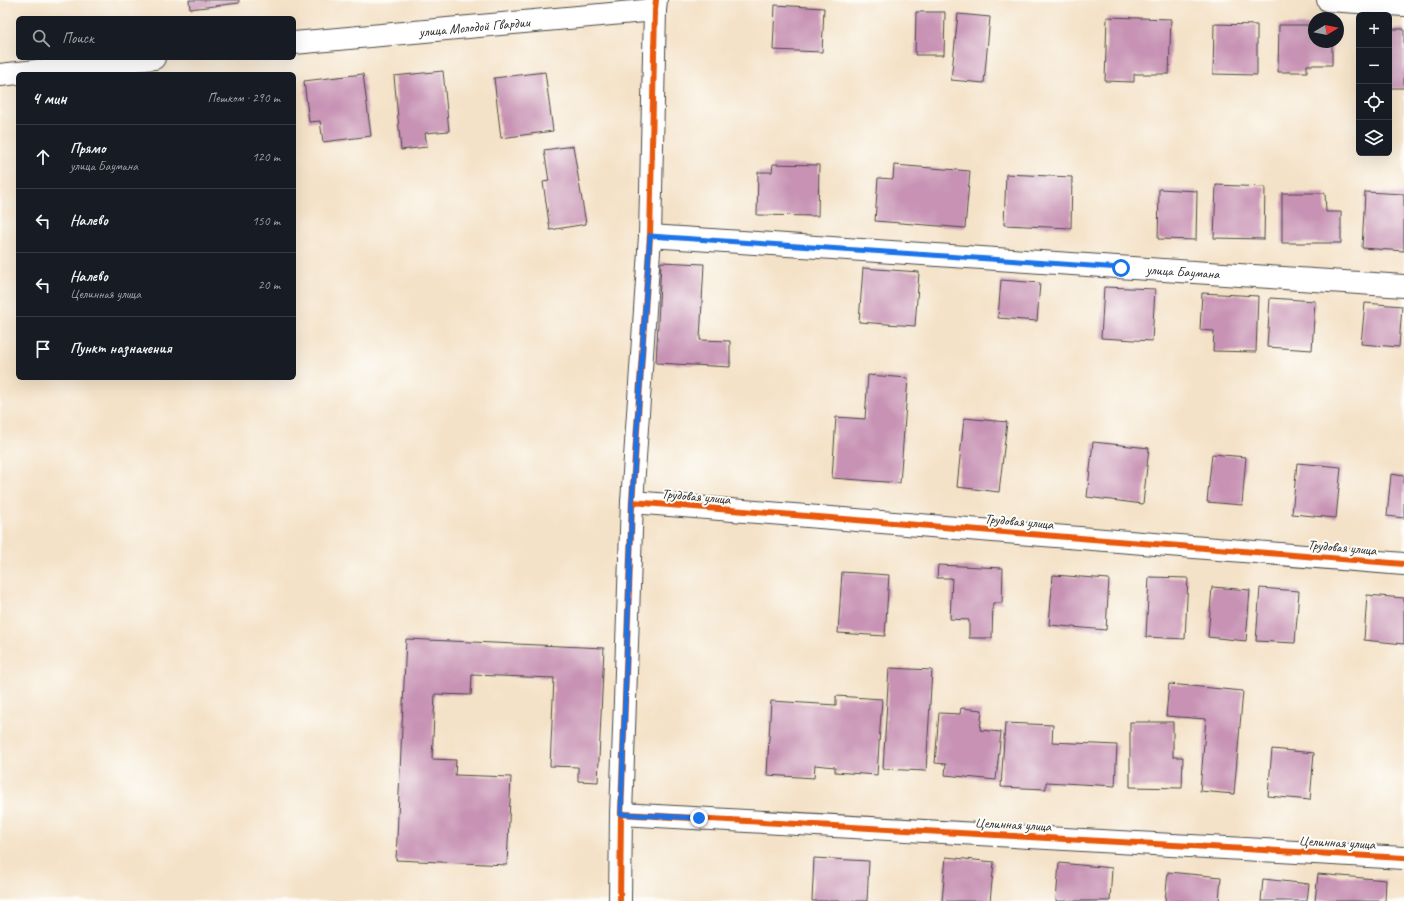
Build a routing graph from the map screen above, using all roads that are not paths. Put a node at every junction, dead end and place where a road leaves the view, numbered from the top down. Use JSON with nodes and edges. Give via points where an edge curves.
{"nodes":[{"id":1,"x":1328,"y":0,"type":"edge"},
{"id":2,"x":655,"y":5,"type":"edge"},
{"id":3,"x":1404,"y":6,"type":"edge"},
{"id":4,"x":296,"y":43,"type":"edge"},
{"id":5,"x":136,"y":60,"type":"edge"},
{"id":6,"x":27,"y":72,"type":"edge"},
{"id":7,"x":16,"y":73,"type":"edge"},
{"id":8,"x":0,"y":75,"type":"edge"},
{"id":9,"x":650,"y":236,"type":"junction"},
{"id":10,"x":1404,"y":286,"type":"edge"},
{"id":11,"x":632,"y":502,"type":"junction"},
{"id":12,"x":1404,"y":564,"type":"edge"},
{"id":13,"x":621,"y":814,"type":"junction"},
{"id":14,"x":1404,"y":858,"type":"edge"},
{"id":15,"x":620,"y":901,"type":"edge"}],
"edges":[{"from":1,"to":3,"type":"street"},
{"from":2,"to":4,"type":"street","name":"улица Молодой Гвардии"},
{"from":2,"to":9,"type":"street"},
{"from":5,"to":6,"type":"street"},
{"from":7,"to":8,"type":"street"},
{"from":9,"to":10,"type":"street","name":"улица Баумана"},
{"from":9,"to":11,"type":"street"},
{"from":11,"to":12,"type":"street","name":"Трудовая улица"},
{"from":11,"to":13,"type":"street"},
{"from":13,"to":14,"type":"street","name":"Целинная улица"},
{"from":13,"to":15,"type":"street"}]}
